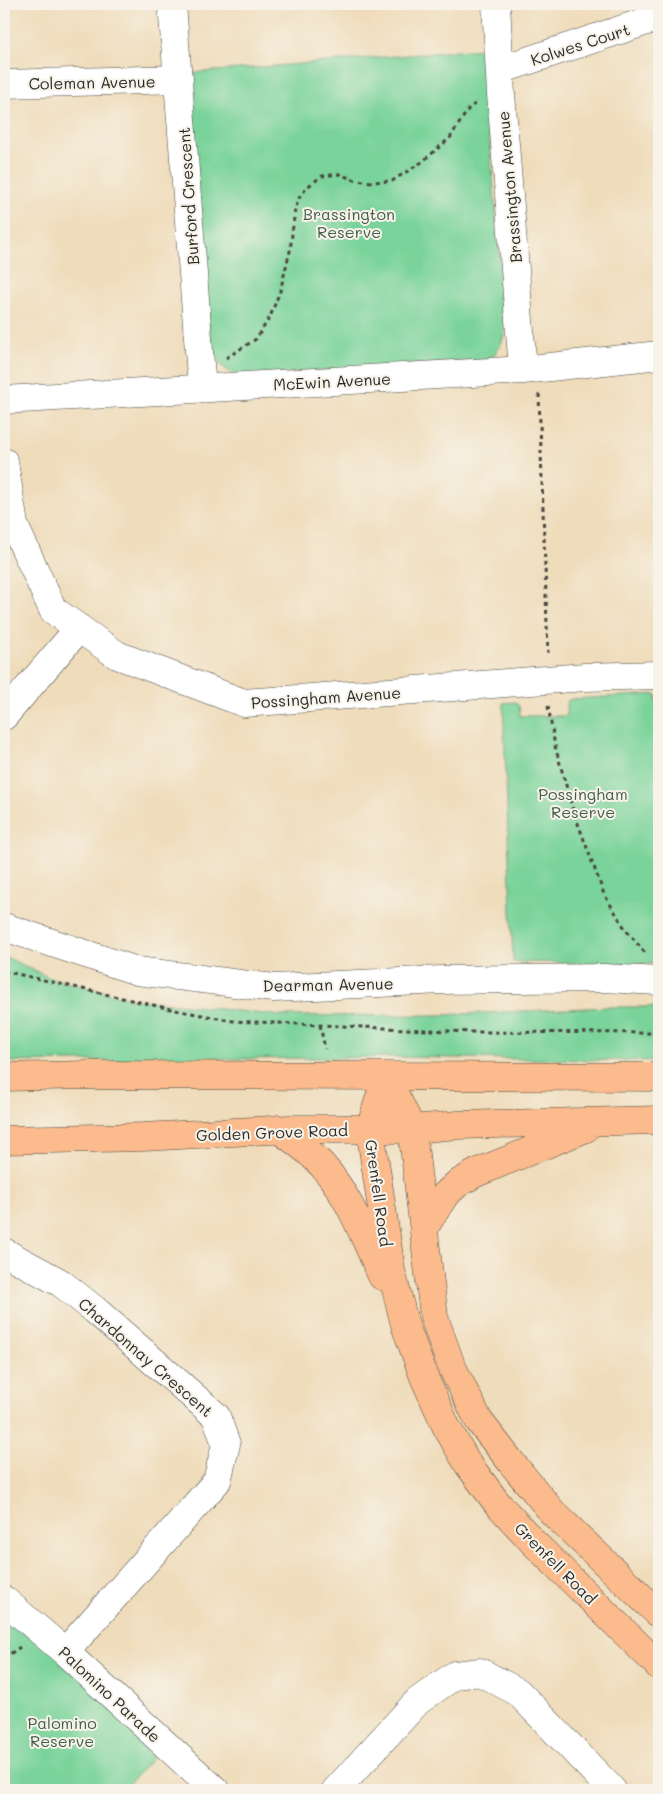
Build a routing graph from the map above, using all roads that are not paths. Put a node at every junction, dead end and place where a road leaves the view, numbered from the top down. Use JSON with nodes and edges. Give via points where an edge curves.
{"nodes":[{"id":1,"x":172,"y":4,"type":"edge"},
{"id":2,"x":496,"y":4,"type":"edge"},
{"id":3,"x":659,"y":17,"type":"edge"},
{"id":4,"x":179,"y":80,"type":"junction"},
{"id":5,"x":500,"y":82,"type":"junction"},
{"id":6,"x":4,"y":84,"type":"edge"},
{"id":7,"x":659,"y":355,"type":"edge"},
{"id":8,"x":531,"y":370,"type":"junction"},
{"id":9,"x":202,"y":377,"type":"junction"},
{"id":10,"x":4,"y":400,"type":"edge"},
{"id":11,"x":4,"y":462,"type":"edge"},
{"id":12,"x":79,"y":628,"type":"junction"},
{"id":13,"x":659,"y":675,"type":"edge"},
{"id":14,"x":4,"y":716,"type":"edge"},
{"id":15,"x":4,"y":928,"type":"edge"},
{"id":16,"x":659,"y":982,"type":"edge"},
{"id":17,"x":4,"y":1068,"type":"edge"},
{"id":18,"x":46,"y":1076,"type":"junction"},
{"id":19,"x":4,"y":1077,"type":"edge"},
{"id":20,"x":386,"y":1077,"type":"junction"},
{"id":21,"x":659,"y":1077,"type":"edge"},
{"id":22,"x":659,"y":1120,"type":"edge"},
{"id":23,"x":601,"y":1122,"type":"junction"},
{"id":24,"x":279,"y":1129,"type":"junction"},
{"id":25,"x":370,"y":1129,"type":"junction"},
{"id":26,"x":412,"y":1129,"type":"junction"},
{"id":27,"x":4,"y":1134,"type":"edge"},
{"id":28,"x":53,"y":1139,"type":"junction"},
{"id":29,"x":4,"y":1140,"type":"edge"},
{"id":30,"x":424,"y":1228,"type":"junction"},
{"id":31,"x":4,"y":1252,"type":"edge"},
{"id":32,"x":405,"y":1325,"type":"junction"},
{"id":33,"x":4,"y":1600,"type":"edge"},
{"id":34,"x":659,"y":1614,"type":"edge"},
{"id":35,"x":65,"y":1652,"type":"junction"},
{"id":36,"x":659,"y":1666,"type":"edge"},
{"id":37,"x":215,"y":1790,"type":"edge"},
{"id":38,"x":336,"y":1790,"type":"edge"},
{"id":39,"x":612,"y":1790,"type":"edge"}],
"edges":[{"from":1,"to":4,"type":"street","name":"Burford Crescent"},
{"from":2,"to":5,"type":"street","name":"Brassington Avenue"},
{"from":3,"to":5,"type":"street","name":"Kolwes Court"},
{"from":4,"to":6,"type":"street","name":"Coleman Avenue"},
{"from":4,"to":9,"type":"street","name":"Burford Crescent"},
{"from":5,"to":8,"type":"street","name":"Brassington Avenue"},
{"from":7,"to":8,"type":"street","name":"McEwin Avenue"},
{"from":8,"to":9,"type":"street","name":"McEwin Avenue"},
{"from":9,"to":10,"type":"street","name":"McEwin Avenue"},
{"from":11,"to":12,"type":"street","name":"Possingham Avenue","via":[[14,525],[53,610]]},
{"from":12,"to":13,"type":"street","name":"Possingham Avenue","via":[[117,654],[244,703],[584,677]]},
{"from":12,"to":14,"type":"street"},
{"from":15,"to":16,"type":"street","name":"Dearman Avenue","via":[[137,971],[274,988],[442,980],[604,978]]},
{"from":17,"to":18,"type":"main road"},
{"from":18,"to":19,"type":"main road"},
{"from":18,"to":20,"type":"main road"},
{"from":20,"to":21,"type":"main road"},
{"from":20,"to":25,"type":"main road","name":"Grenfell Road"},
{"from":20,"to":26,"type":"main road","name":"Grenfell Road"},
{"from":22,"to":23,"type":"main road","name":"Golden Grove Road"},
{"from":23,"to":26,"type":"main road","name":"Golden Grove Road"},
{"from":23,"to":30,"type":"main road","via":[[476,1173],[457,1184],[445,1195]]},
{"from":24,"to":25,"type":"main road","name":"Golden Grove Road"},
{"from":24,"to":28,"type":"main road","name":"Golden Grove Road"},
{"from":24,"to":32,"type":"main road","via":[[314,1156],[339,1187]]},
{"from":25,"to":26,"type":"main road","name":"Golden Grove Road"},
{"from":25,"to":32,"type":"main road","name":"Grenfell Road","via":[[391,1270]]},
{"from":26,"to":30,"type":"main road","name":"Grenfell Road"},
{"from":27,"to":28,"type":"main road"},
{"from":28,"to":29,"type":"main road","name":"Golden Grove Road"},
{"from":30,"to":34,"type":"main road","name":"Grenfell Road","via":[[434,1317],[451,1365],[480,1421],[553,1513]]},
{"from":31,"to":35,"type":"street","name":"Chardonnay Crescent","via":[[61,1283],[95,1310],[216,1416],[226,1444],[217,1481]]},
{"from":32,"to":36,"type":"main road","name":"Grenfell Road","via":[[446,1426],[468,1464],[497,1503]]},
{"from":33,"to":35,"type":"street","name":"Palomino Parade"},
{"from":35,"to":37,"type":"street","name":"Palomino Parade"},
{"from":38,"to":39,"type":"street","via":[[418,1701],[455,1675],[480,1672],[518,1692]]}]}
